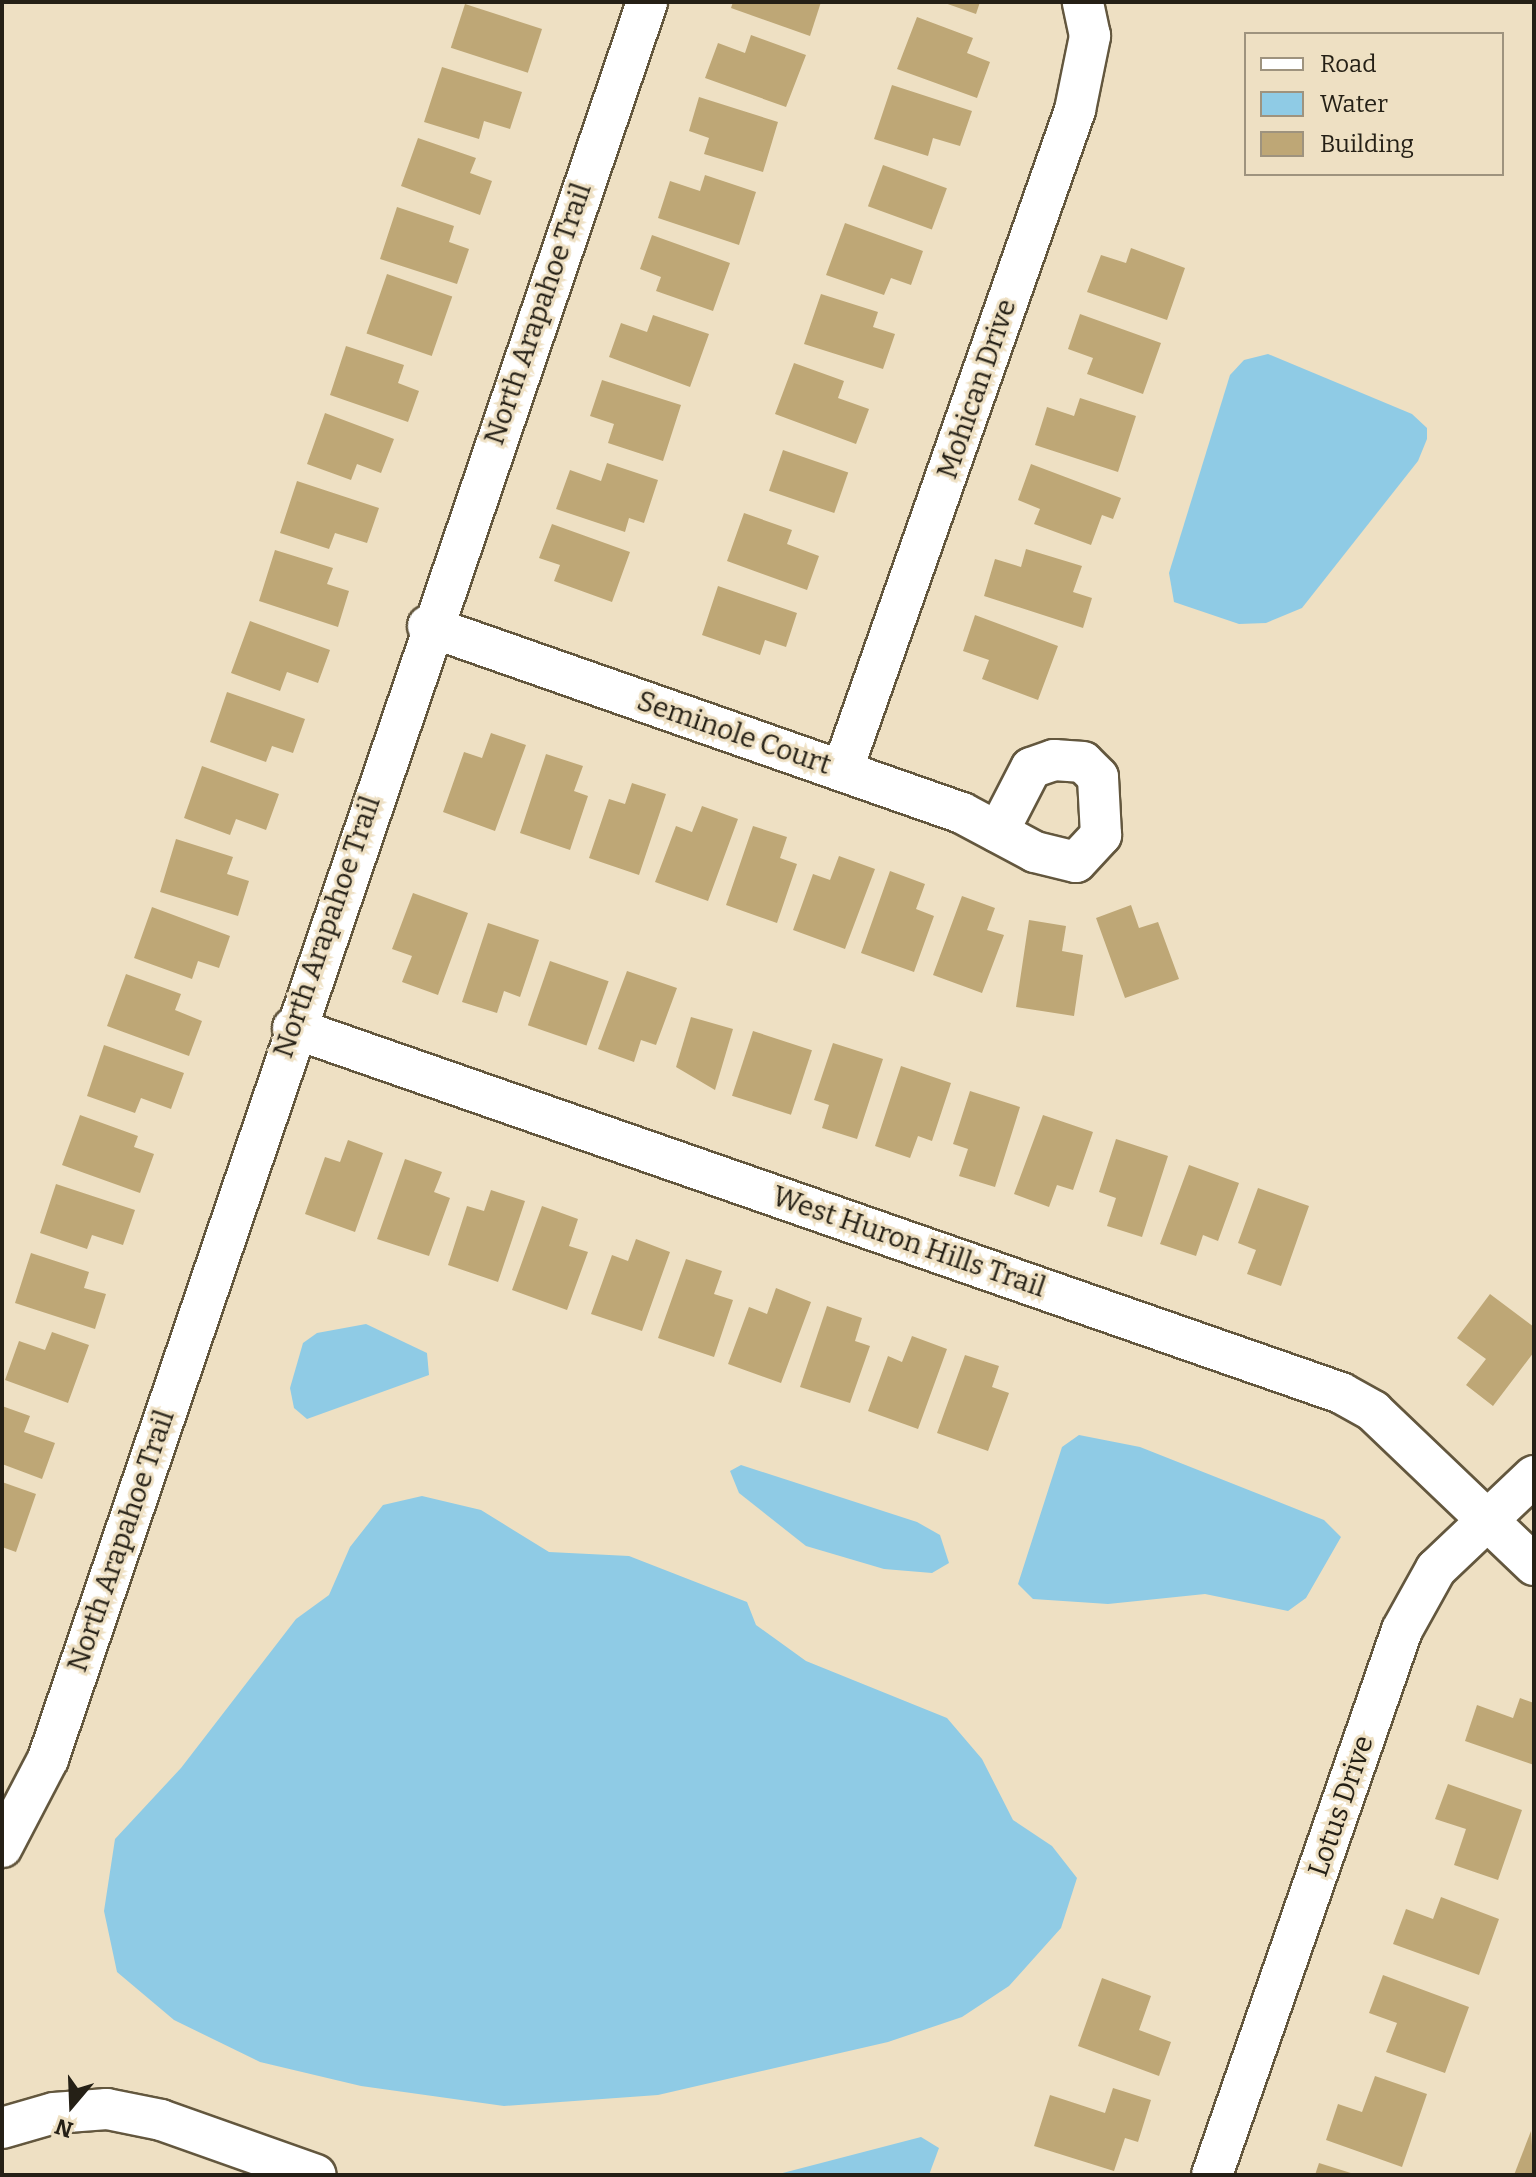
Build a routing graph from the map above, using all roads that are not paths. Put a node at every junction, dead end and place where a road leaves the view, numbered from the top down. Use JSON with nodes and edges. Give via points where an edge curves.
{"nodes":[{"id":1,"x":647,"y":2,"type":"edge"},
{"id":2,"x":1083,"y":2,"type":"edge"},
{"id":3,"x":428,"y":626,"type":"junction"},
{"id":4,"x":842,"y":771,"type":"junction"},
{"id":5,"x":998,"y":832,"type":"junction"},
{"id":6,"x":293,"y":1028,"type":"junction"},
{"id":7,"x":1534,"y":1476,"type":"edge"},
{"id":8,"x":1488,"y":1519,"type":"junction"},
{"id":9,"x":1534,"y":1565,"type":"edge"},
{"id":10,"x":2,"y":1847,"type":"edge"},
{"id":11,"x":2,"y":2128,"type":"edge"},
{"id":12,"x":316,"y":2175,"type":"edge"},
{"id":13,"x":1212,"y":2175,"type":"edge"}],
"edges":[{"from":1,"to":3,"type":"street","name":"North Arapahoe Trail"},
{"from":2,"to":4,"type":"street","name":"Mohican Drive","via":[[1090,36],[1075,110]]},
{"from":3,"to":4,"type":"street","name":"Seminole Court"},
{"from":3,"to":6,"type":"street","name":"North Arapahoe Trail"},
{"from":4,"to":5,"type":"street","name":"Seminole Court"},
{"from":5,"to":5,"type":"street","name":"Seminole Court","via":[[1035,852],[1076,862],[1101,835],[1103,793],[1083,762],[1054,760],[1031,768]]},
{"from":6,"to":8,"type":"street","name":"West Huron Hills Trail","via":[[1341,1393],[1373,1411]]},
{"from":6,"to":10,"type":"street","name":"North Arapahoe Trail","via":[[48,1759]]},
{"from":7,"to":8,"type":"street","name":"Lotus Drive"},
{"from":8,"to":9,"type":"street","name":"West Huron Hills Trail"},
{"from":8,"to":13,"type":"street","name":"Lotus Drive","via":[[1436,1569],[1402,1630]]},
{"from":11,"to":12,"type":"street","via":[[54,2113],[107,2109],[161,2120]]}]}
